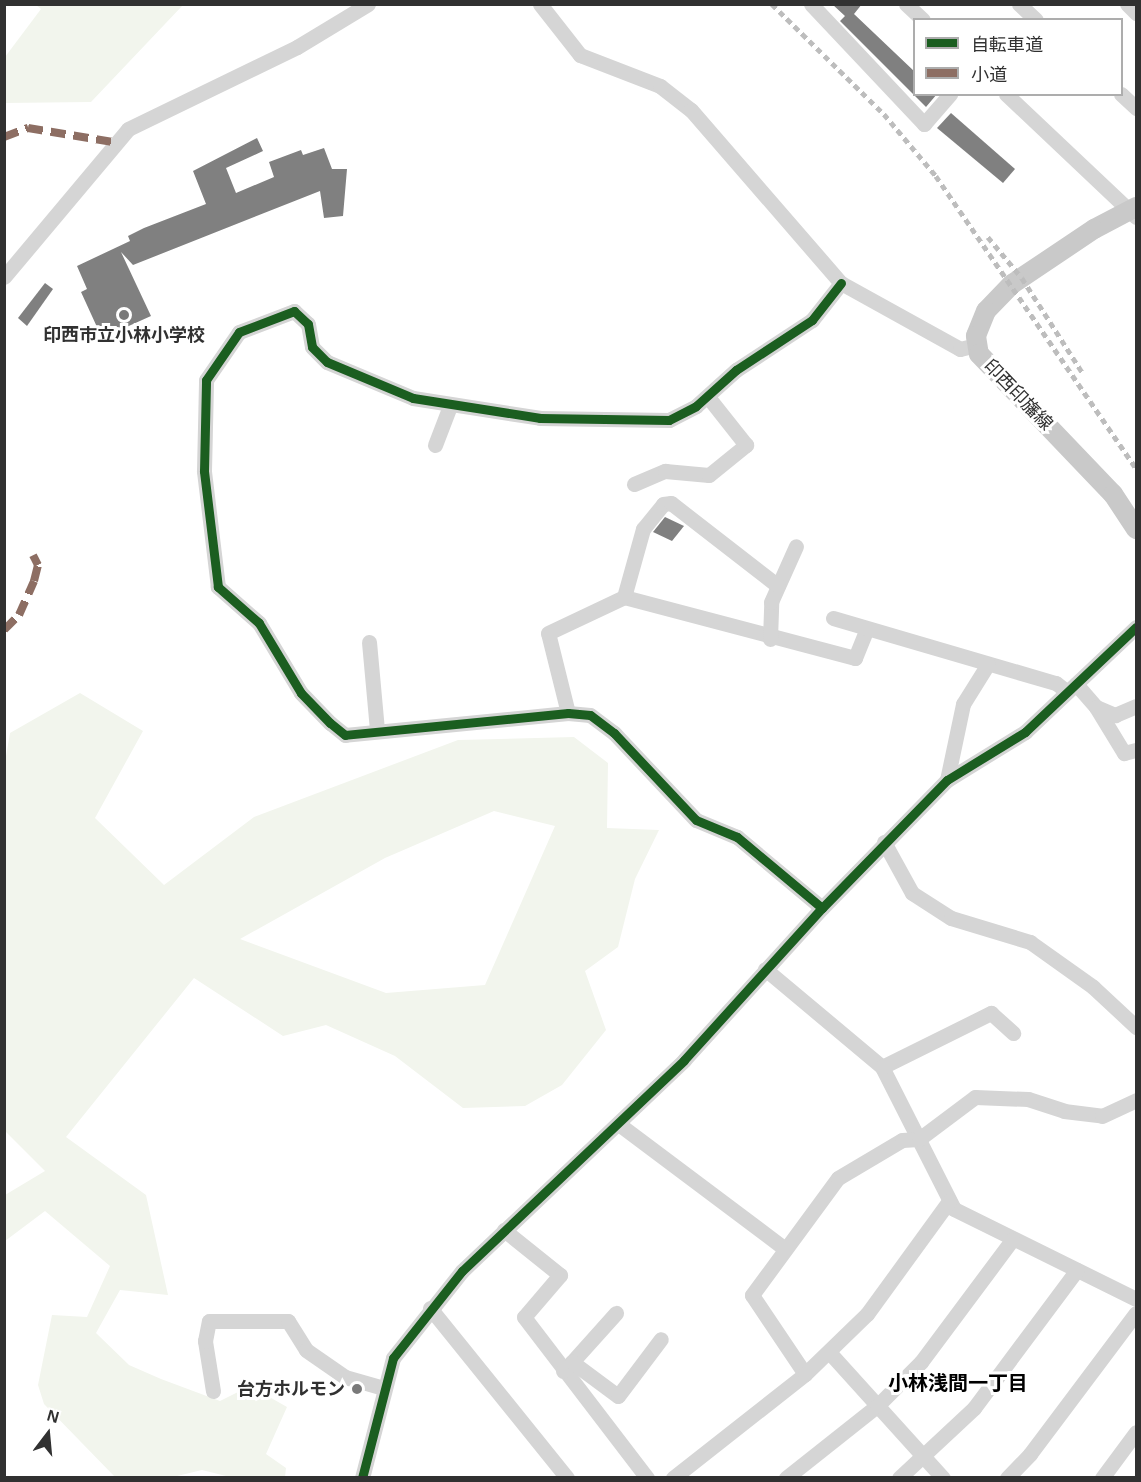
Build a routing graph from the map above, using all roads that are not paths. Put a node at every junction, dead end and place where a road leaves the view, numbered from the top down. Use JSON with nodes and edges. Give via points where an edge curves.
{"nodes":[{"id":1,"x":368,"y":4,"type":"edge"},
{"id":2,"x":540,"y":4,"type":"edge"},
{"id":3,"x":906,"y":4,"type":"edge"},
{"id":4,"x":1019,"y":4,"type":"edge"},
{"id":5,"x":1127,"y":4,"type":"edge"},
{"id":6,"x":817,"y":6,"type":"edge"},
{"id":7,"x":1137,"y":13,"type":"edge"},
{"id":8,"x":921,"y":18,"type":"edge"},
{"id":9,"x":1034,"y":18,"type":"edge"},
{"id":10,"x":948,"y":96,"type":"edge"},
{"id":11,"x":1007,"y":96,"type":"edge"},
{"id":12,"x":1123,"y":96,"type":"edge"},
{"id":13,"x":1137,"y":108,"type":"edge"},
{"id":14,"x":1134,"y":211,"type":"edge"},
{"id":15,"x":4,"y":277,"type":"edge"},
{"id":16,"x":841,"y":283,"type":"junction"},
{"id":17,"x":976,"y":345,"type":"junction"},
{"id":18,"x":708,"y":397,"type":"junction"},
{"id":19,"x":450,"y":406,"type":"junction"},
{"id":20,"x":435,"y":445,"type":"dead end"},
{"id":21,"x":634,"y":483,"type":"dead end"},
{"id":22,"x":1137,"y":529,"type":"edge"},
{"id":23,"x":796,"y":546,"type":"dead end"},
{"id":24,"x":778,"y":586,"type":"junction"},
{"id":25,"x":624,"y":597,"type":"junction"},
{"id":26,"x":832,"y":618,"type":"dead end"},
{"id":27,"x":1137,"y":627,"type":"edge"},
{"id":28,"x":866,"y":631,"type":"junction"},
{"id":29,"x":770,"y":639,"type":"junction"},
{"id":30,"x":369,"y":642,"type":"dead end"},
{"id":31,"x":988,"y":664,"type":"junction"},
{"id":32,"x":1071,"y":688,"type":"junction"},
{"id":33,"x":1137,"y":706,"type":"edge"},
{"id":34,"x":1096,"y":707,"type":"junction"},
{"id":35,"x":568,"y":713,"type":"junction"},
{"id":36,"x":377,"y":730,"type":"junction"},
{"id":37,"x":1137,"y":750,"type":"edge"},
{"id":38,"x":947,"y":780,"type":"junction"},
{"id":39,"x":884,"y":842,"type":"junction"},
{"id":40,"x":822,"y":908,"type":"junction"},
{"id":41,"x":765,"y":969,"type":"junction"},
{"id":42,"x":1137,"y":1027,"type":"edge"},
{"id":43,"x":1012,"y":1033,"type":"dead end"},
{"id":44,"x":882,"y":1067,"type":"junction"},
{"id":45,"x":1137,"y":1100,"type":"edge"},
{"id":46,"x":620,"y":1125,"type":"junction"},
{"id":47,"x":919,"y":1139,"type":"junction"},
{"id":48,"x":950,"y":1201,"type":"junction"},
{"id":49,"x":504,"y":1230,"type":"junction"},
{"id":50,"x":1012,"y":1240,"type":"junction"},
{"id":51,"x":785,"y":1249,"type":"junction"},
{"id":52,"x":1077,"y":1270,"type":"junction"},
{"id":53,"x":1137,"y":1299,"type":"edge"},
{"id":54,"x":430,"y":1308,"type":"junction"},
{"id":55,"x":616,"y":1313,"type":"dead end"},
{"id":56,"x":1137,"y":1313,"type":"edge"},
{"id":57,"x":661,"y":1339,"type":"dead end"},
{"id":58,"x":829,"y":1352,"type":"junction"},
{"id":59,"x":567,"y":1367,"type":"junction"},
{"id":60,"x":805,"y":1374,"type":"junction"},
{"id":61,"x":384,"y":1388,"type":"junction"},
{"id":62,"x":213,"y":1391,"type":"dead end"},
{"id":63,"x":877,"y":1406,"type":"junction"},
{"id":64,"x":1137,"y":1432,"type":"edge"},
{"id":65,"x":924,"y":1457,"type":"junction"},
{"id":66,"x":362,"y":1478,"type":"edge"},
{"id":67,"x":567,"y":1478,"type":"edge"},
{"id":68,"x":647,"y":1478,"type":"edge"},
{"id":69,"x":673,"y":1478,"type":"edge"},
{"id":70,"x":786,"y":1478,"type":"edge"},
{"id":71,"x":899,"y":1478,"type":"edge"},
{"id":72,"x":943,"y":1478,"type":"edge"},
{"id":73,"x":1007,"y":1478,"type":"edge"},
{"id":74,"x":1102,"y":1478,"type":"edge"}],
"edges":[{"from":1,"to":15,"type":"street","via":[[297,46],[128,129]]},
{"from":2,"to":16,"type":"street","via":[[580,55],[660,86],[691,110]]},
{"from":3,"to":8,"type":"street"},
{"from":4,"to":9,"type":"street"},
{"from":5,"to":7,"type":"street"},
{"from":6,"to":10,"type":"street","via":[[924,124]]},
{"from":11,"to":14,"type":"street"},
{"from":12,"to":13,"type":"street"},
{"from":14,"to":17,"type":"main road","name":"印西印旛線","via":[[1012,284],[986,311],[977,328]]},
{"from":16,"to":17,"type":"street","via":[[960,349]]},
{"from":16,"to":18,"type":"street","via":[[812,320],[736,370]]},
{"from":17,"to":22,"type":"main road","name":"印西印旛線","via":[[986,362],[1113,494]]},
{"from":18,"to":19,"type":"street","via":[[669,420],[657,421],[540,418]]},
{"from":18,"to":21,"type":"street","via":[[746,445],[709,475],[664,471]]},
{"from":19,"to":20,"type":"street"},
{"from":19,"to":36,"type":"street","via":[[413,399],[327,362],[312,347],[308,324],[294,311],[239,332],[206,380],[204,471],[218,587],[259,623],[301,693],[330,723],[345,735]]},
{"from":23,"to":24,"type":"street"},
{"from":24,"to":25,"type":"street","via":[[671,503],[663,504],[643,529]]},
{"from":24,"to":29,"type":"street","via":[[769,617]]},
{"from":25,"to":29,"type":"street"},
{"from":25,"to":35,"type":"street","via":[[548,633]]},
{"from":26,"to":28,"type":"street"},
{"from":27,"to":32,"type":"street"},
{"from":28,"to":29,"type":"street","via":[[855,658]]},
{"from":28,"to":31,"type":"street","via":[[899,635]]},
{"from":30,"to":36,"type":"street"},
{"from":31,"to":32,"type":"street"},
{"from":31,"to":38,"type":"street","via":[[963,704]]},
{"from":32,"to":34,"type":"street"},
{"from":32,"to":38,"type":"street","via":[[1024,732]]},
{"from":33,"to":34,"type":"street","via":[[1115,715]]},
{"from":34,"to":37,"type":"street","via":[[1124,753]]},
{"from":35,"to":36,"type":"street"},
{"from":35,"to":40,"type":"street","via":[[590,715],[601,723],[696,820],[736,837]]},
{"from":38,"to":39,"type":"street"},
{"from":39,"to":40,"type":"street"},
{"from":39,"to":42,"type":"street","via":[[912,893],[951,918],[1030,942],[1093,987]]},
{"from":40,"to":41,"type":"street"},
{"from":41,"to":44,"type":"street"},
{"from":41,"to":46,"type":"street","via":[[720,1023]]},
{"from":43,"to":44,"type":"street","via":[[991,1013]]},
{"from":44,"to":47,"type":"street"},
{"from":45,"to":47,"type":"street","via":[[1102,1116],[1064,1111],[1028,1099],[975,1098]]},
{"from":46,"to":49,"type":"street"},
{"from":46,"to":51,"type":"street"},
{"from":47,"to":48,"type":"street"},
{"from":47,"to":51,"type":"street","via":[[902,1140],[837,1178]]},
{"from":48,"to":50,"type":"street","via":[[954,1209]]},
{"from":48,"to":58,"type":"street","via":[[867,1314]]},
{"from":49,"to":54,"type":"street"},
{"from":49,"to":59,"type":"street","via":[[560,1275],[524,1317]]},
{"from":50,"to":52,"type":"street"},
{"from":50,"to":63,"type":"street","via":[[921,1362]]},
{"from":51,"to":60,"type":"street","via":[[752,1295]]},
{"from":52,"to":53,"type":"street"},
{"from":52,"to":65,"type":"street","via":[[1012,1363]]},
{"from":54,"to":61,"type":"street","via":[[393,1358]]},
{"from":54,"to":67,"type":"street"},
{"from":55,"to":59,"type":"street"},
{"from":56,"to":73,"type":"street","via":[[1030,1454]]},
{"from":57,"to":59,"type":"street","via":[[618,1396]]},
{"from":58,"to":60,"type":"street"},
{"from":58,"to":63,"type":"street"},
{"from":59,"to":68,"type":"street"},
{"from":60,"to":69,"type":"street"},
{"from":61,"to":62,"type":"street","via":[[345,1377],[306,1350],[288,1321],[209,1322],[205,1341]]},
{"from":61,"to":66,"type":"street"},
{"from":63,"to":65,"type":"street"},
{"from":63,"to":70,"type":"street"},
{"from":64,"to":74,"type":"street"},
{"from":65,"to":71,"type":"street"},
{"from":65,"to":72,"type":"street"}]}
